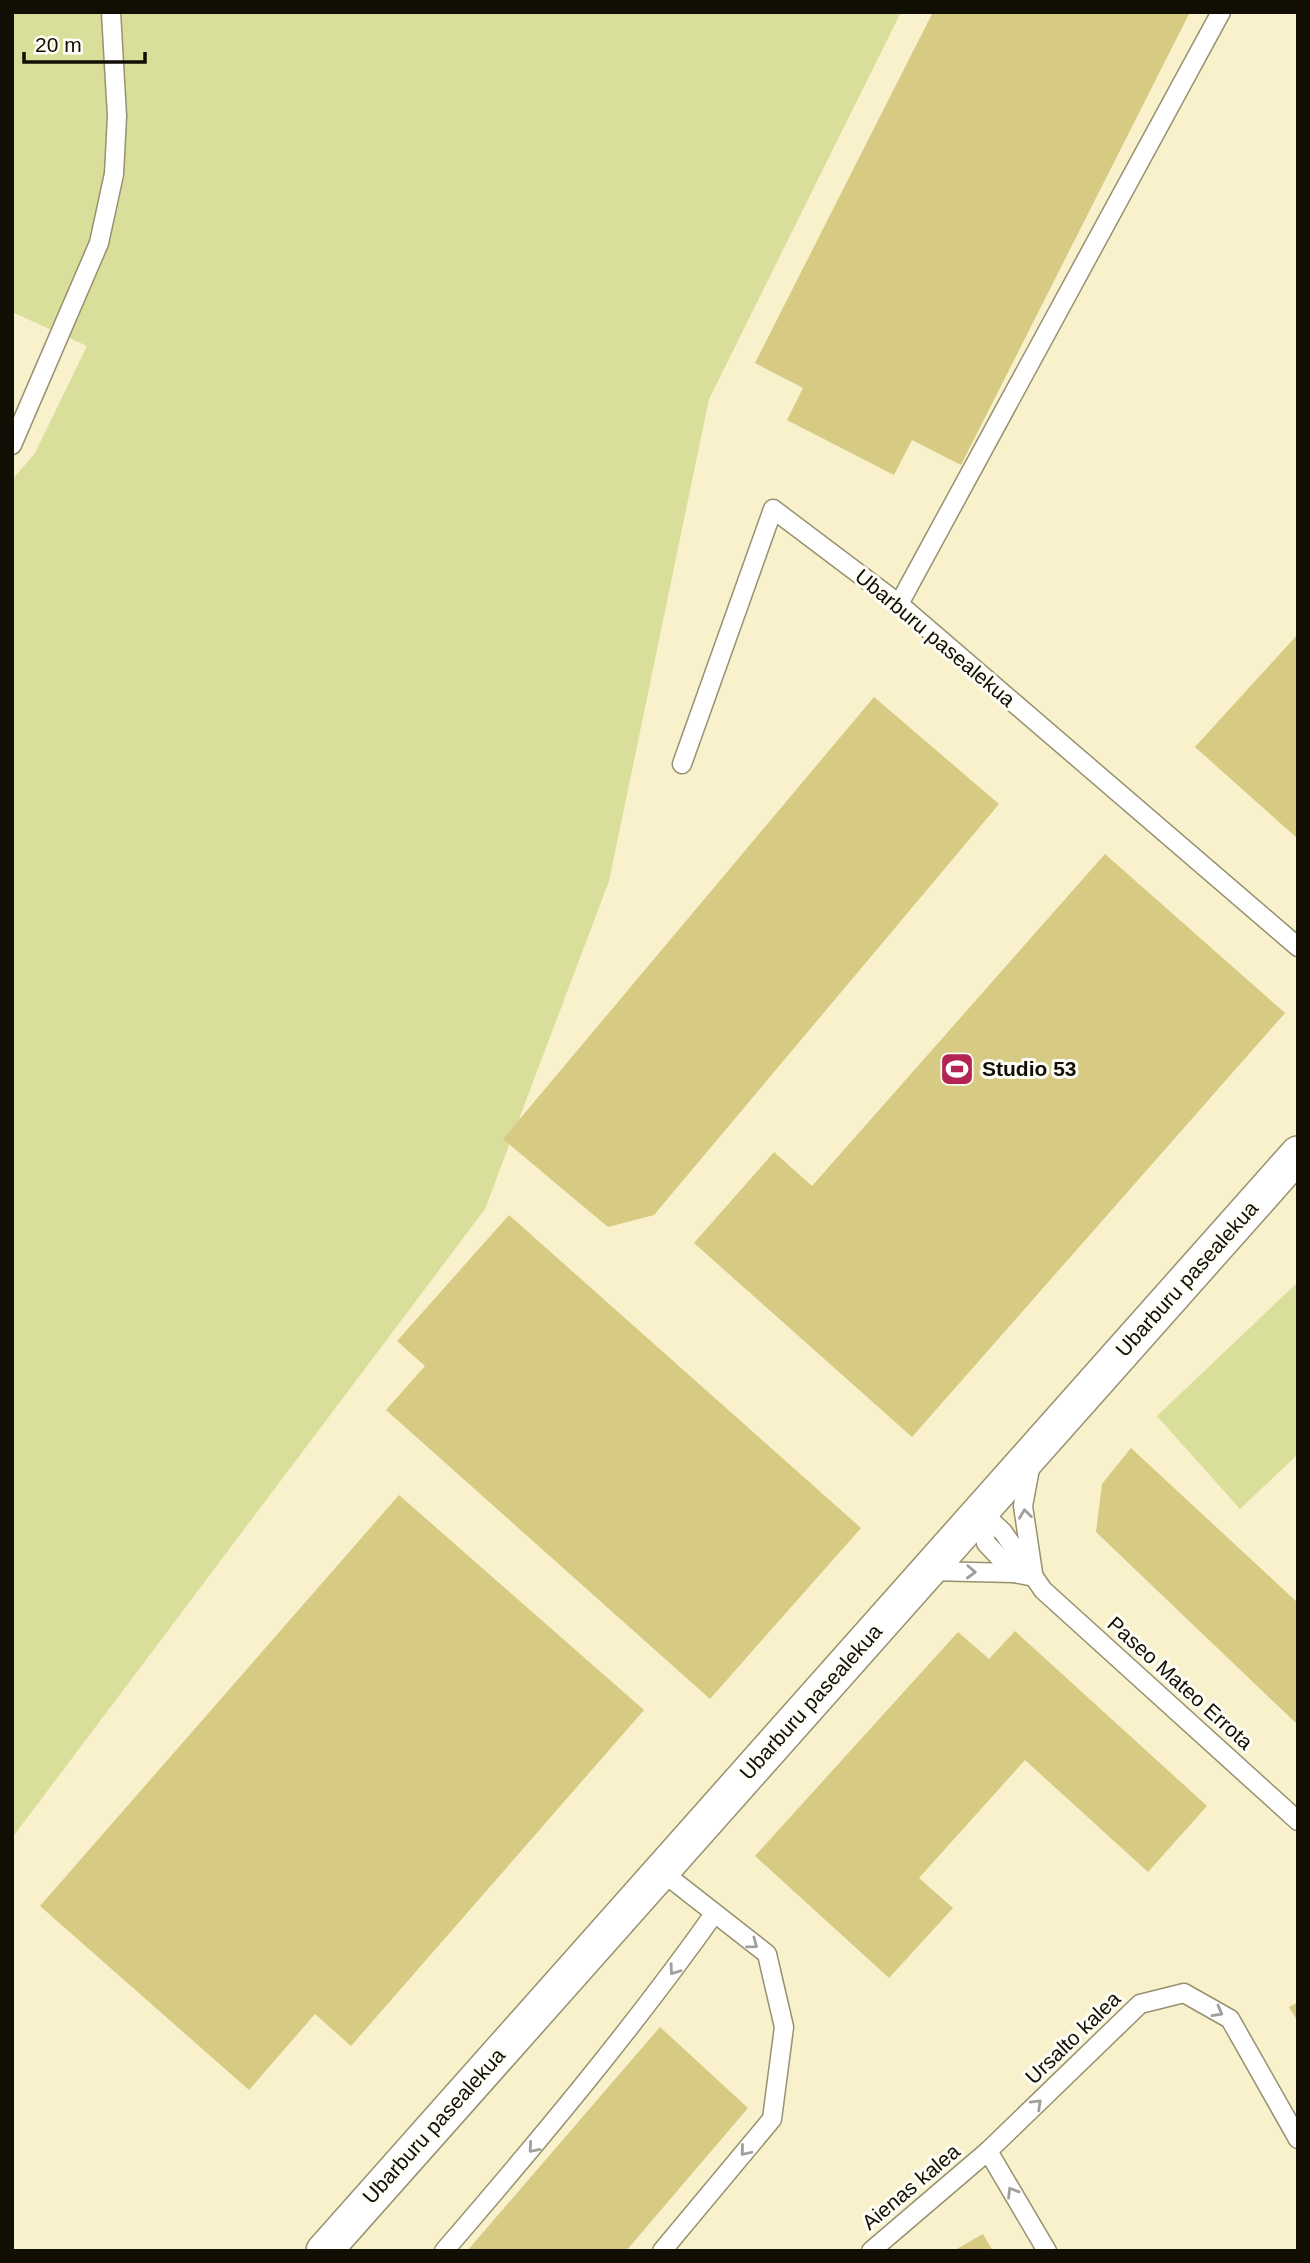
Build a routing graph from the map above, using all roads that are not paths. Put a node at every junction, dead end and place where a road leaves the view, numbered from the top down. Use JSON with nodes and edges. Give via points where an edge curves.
{"nodes":[{"id":1,"x":111,"y":12,"type":"edge"},
{"id":2,"x":1220,"y":12,"type":"edge"},
{"id":3,"x":12,"y":445,"type":"edge"},
{"id":4,"x":899,"y":604,"type":"junction"},
{"id":5,"x":682,"y":764,"type":"dead end"},
{"id":6,"x":1298,"y":947,"type":"edge"},
{"id":7,"x":1298,"y":1154,"type":"edge"},
{"id":8,"x":1033,"y":1452,"type":"junction"},
{"id":9,"x":980,"y":1511,"type":"junction"},
{"id":10,"x":928,"y":1570,"type":"junction"},
{"id":11,"x":1014,"y":1573,"type":"junction"},
{"id":12,"x":1034,"y":1577,"type":"junction"},
{"id":13,"x":1298,"y":1821,"type":"edge"},
{"id":14,"x":661,"y":1871,"type":"junction"},
{"id":15,"x":714,"y":1914,"type":"junction"},
{"id":16,"x":1298,"y":2139,"type":"edge"},
{"id":17,"x":988,"y":2151,"type":"junction"},
{"id":18,"x":324,"y":2251,"type":"edge"},
{"id":19,"x":444,"y":2251,"type":"edge"},
{"id":20,"x":662,"y":2251,"type":"edge"},
{"id":21,"x":871,"y":2251,"type":"edge"},
{"id":22,"x":1047,"y":2251,"type":"edge"}],
"edges":[{"from":1,"to":3,"type":"lane","via":[[117,116],[114,174],[101,232]]},
{"from":2,"to":4,"type":"lane"},
{"from":4,"to":5,"type":"lane","name":"Ubarburu pasealekua","via":[[773,509]]},
{"from":4,"to":6,"type":"lane","name":"Ubarburu pasealekua"},
{"from":7,"to":8,"type":"street","name":"Ubarburu pasealekua"},
{"from":8,"to":9,"type":"street","name":"Ubarburu pasealekua"},
{"from":12,"to":8,"type":"lane","one_way":true,"via":[[1023,1506]]},
{"from":9,"to":10,"type":"street","name":"Ubarburu pasealekua"},
{"from":9,"to":11,"type":"lane","via":[[986,1543]]},
{"from":9,"to":12,"type":"lane","name":"Paseo Mateo Errota","via":[[1003,1532]]},
{"from":10,"to":11,"type":"lane","one_way":true},
{"from":10,"to":14,"type":"street","name":"Ubarburu pasealekua"},
{"from":11,"to":12,"type":"lane"},
{"from":12,"to":13,"type":"lane","name":"Paseo Mateo Errota"},
{"from":14,"to":15,"type":"lane"},
{"from":14,"to":18,"type":"street","name":"Ubarburu pasealekua"},
{"from":15,"to":19,"type":"lane","one_way":true,"via":[[560,2117]]},
{"from":15,"to":20,"type":"lane","one_way":true,"via":[[767,1954],[784,2027],[772,2119]]},
{"from":17,"to":16,"type":"lane","name":"Ursalto kalea","one_way":true,"via":[[1140,2004],[1184,1993],[1230,2019]]},
{"from":17,"to":21,"type":"lane","name":"Aienas kalea"},
{"from":22,"to":17,"type":"lane","name":"Aienas kalea","one_way":true}]}
